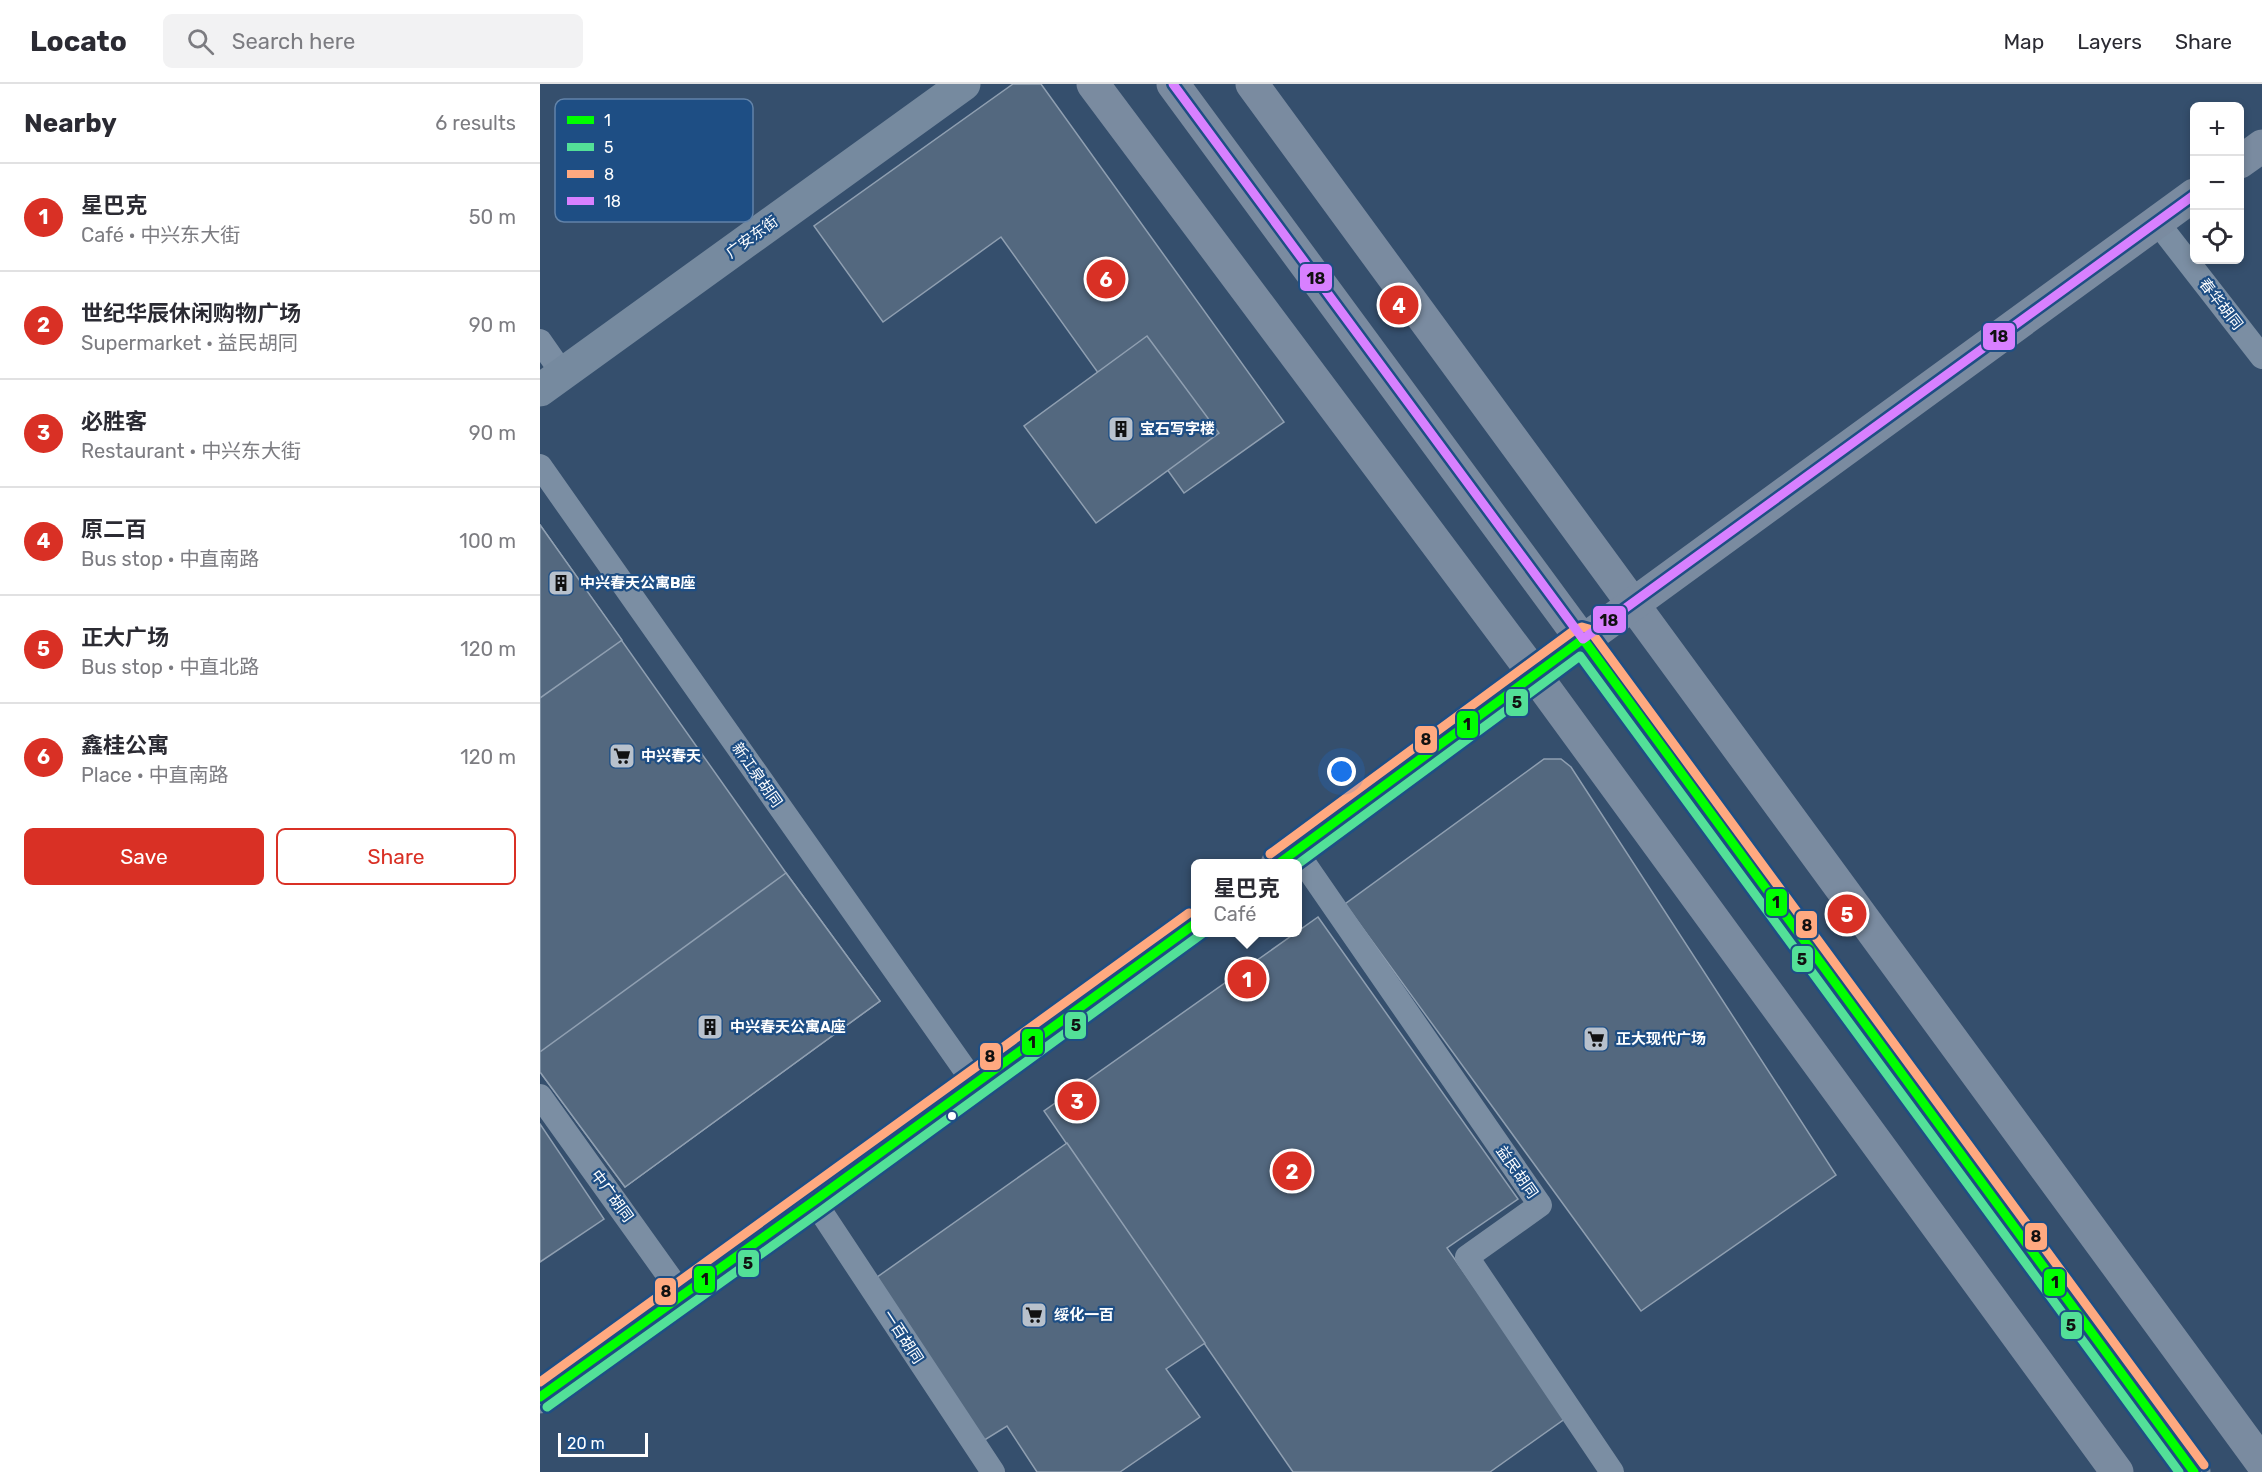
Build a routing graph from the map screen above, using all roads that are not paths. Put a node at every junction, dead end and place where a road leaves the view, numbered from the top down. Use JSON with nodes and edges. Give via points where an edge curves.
{"nodes":[{"id":1,"x":964,"y":84,"type":"edge"},
{"id":2,"x":1093,"y":84,"type":"edge"},
{"id":3,"x":1173,"y":84,"type":"edge"},
{"id":4,"x":1252,"y":84,"type":"edge"},
{"id":5,"x":2262,"y":146,"type":"edge"},
{"id":6,"x":2244,"y":159,"type":"edge"},
{"id":7,"x":2190,"y":198,"type":"edge"},
{"id":8,"x":2157,"y":222,"type":"junction"},
{"id":9,"x":540,"y":341,"type":"edge"},
{"id":10,"x":2262,"y":357,"type":"edge"},
{"id":11,"x":551,"y":382,"type":"edge"},
{"id":12,"x":540,"y":466,"type":"edge"},
{"id":13,"x":1633,"y":604,"type":"junction"},
{"id":14,"x":1583,"y":639,"type":"junction"},
{"id":15,"x":1535,"y":675,"type":"junction"},
{"id":16,"x":1286,"y":857,"type":"edge"},
{"id":17,"x":1302,"y":879,"type":"edge"},
{"id":18,"x":1191,"y":927,"type":"edge"},
{"id":19,"x":975,"y":1084,"type":"junction"},
{"id":20,"x":540,"y":1096,"type":"edge"},
{"id":21,"x":814,"y":1202,"type":"junction"},
{"id":22,"x":683,"y":1296,"type":"junction"},
{"id":23,"x":540,"y":1397,"type":"edge"},
{"id":24,"x":2262,"y":1463,"type":"edge"},
{"id":25,"x":993,"y":1472,"type":"edge"},
{"id":26,"x":1612,"y":1472,"type":"edge"},
{"id":27,"x":2117,"y":1472,"type":"edge"},
{"id":28,"x":2194,"y":1472,"type":"edge"}],
"edges":[{"from":1,"to":11,"type":"main road","name":"广安东街"},
{"from":2,"to":15,"type":"main road"},
{"from":3,"to":14,"type":"main road"},
{"from":4,"to":13,"type":"main road"},
{"from":5,"to":6,"type":"main road"},
{"from":7,"to":8,"type":"main road"},
{"from":8,"to":10,"type":"street","name":"春华胡同"},
{"from":8,"to":13,"type":"main road"},
{"from":9,"to":11,"type":"street"},
{"from":12,"to":19,"type":"street","name":"新江泉胡同"},
{"from":13,"to":14,"type":"main road"},
{"from":13,"to":24,"type":"main road"},
{"from":14,"to":15,"type":"main road"},
{"from":14,"to":28,"type":"main road"},
{"from":15,"to":16,"type":"main road"},
{"from":15,"to":27,"type":"main road"},
{"from":17,"to":26,"type":"street","name":"益民胡同","via":[[1540,1205],[1467,1257]]},
{"from":18,"to":19,"type":"main road"},
{"from":19,"to":21,"type":"main road"},
{"from":20,"to":22,"type":"street","name":"中广胡同"},
{"from":21,"to":22,"type":"main road"},
{"from":21,"to":25,"type":"street","name":"一百胡同"},
{"from":22,"to":23,"type":"main road"}]}
